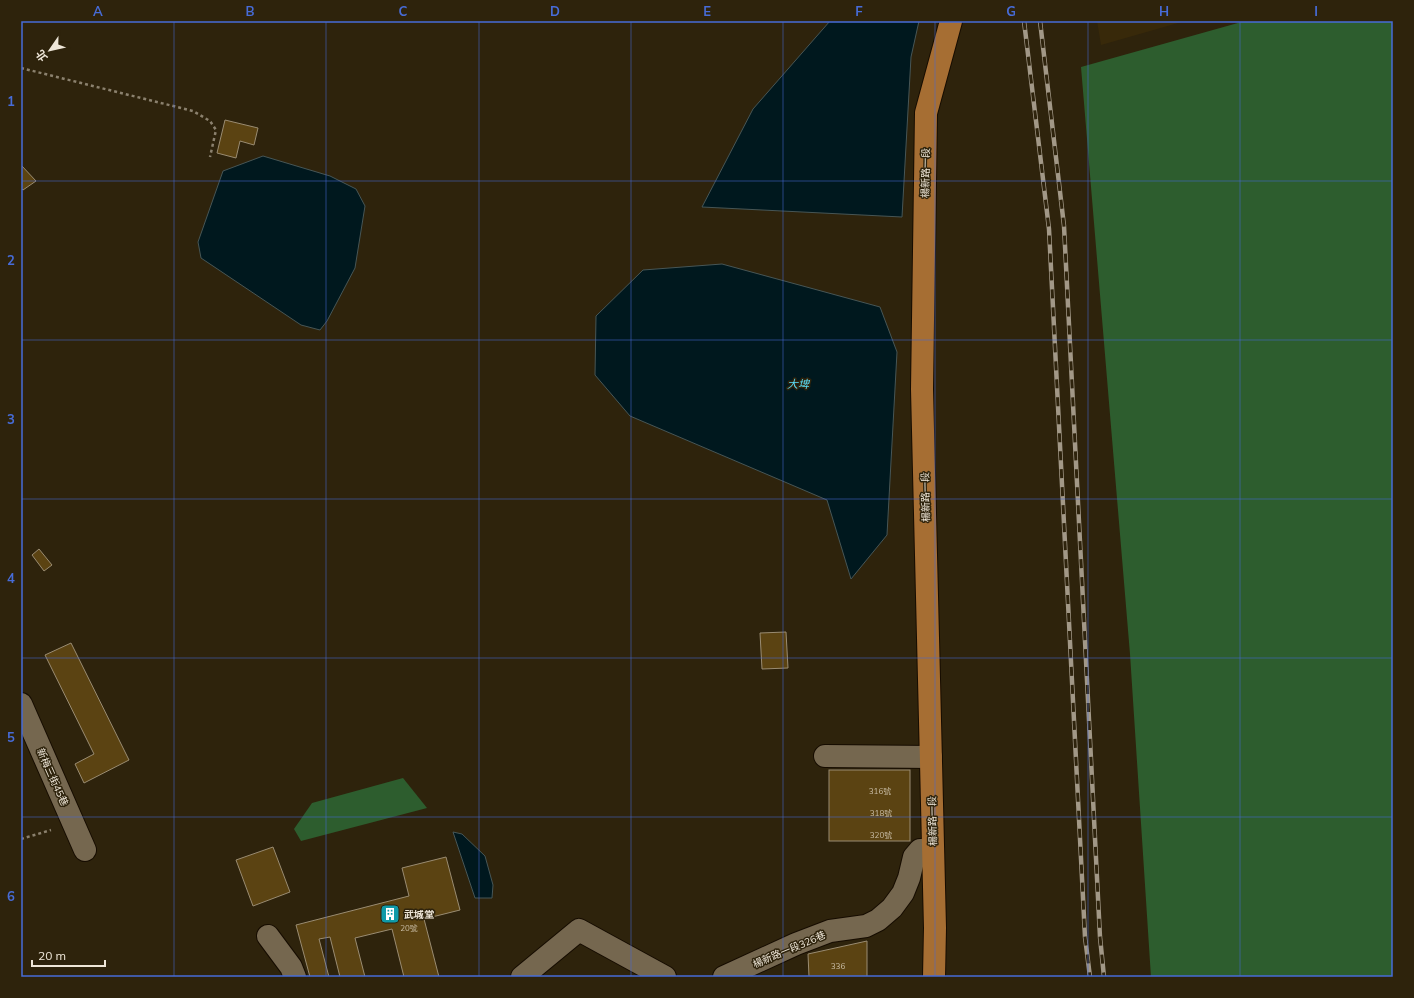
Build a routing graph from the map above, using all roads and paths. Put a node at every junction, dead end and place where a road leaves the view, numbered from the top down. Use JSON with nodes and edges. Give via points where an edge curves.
{"nodes":[{"id":1,"x":951,"y":21,"type":"edge"},
{"id":2,"x":21,"y":68,"type":"edge"},
{"id":3,"x":210,"y":157,"type":"dead end"},
{"id":4,"x":21,"y":704,"type":"edge"},
{"id":5,"x":825,"y":756,"type":"dead end"},
{"id":6,"x":931,"y":757,"type":"junction"},
{"id":7,"x":73,"y":823,"type":"junction"},
{"id":8,"x":21,"y":839,"type":"edge"},
{"id":9,"x":85,"y":850,"type":"dead end"},
{"id":10,"x":933,"y":850,"type":"junction"},
{"id":11,"x":268,"y":936,"type":"dead end"},
{"id":12,"x":295,"y":977,"type":"edge"},
{"id":13,"x":522,"y":977,"type":"edge"},
{"id":14,"x":664,"y":977,"type":"edge"},
{"id":15,"x":724,"y":977,"type":"edge"},
{"id":16,"x":934,"y":977,"type":"edge"}],
"edges":[{"from":1,"to":6,"type":"main road","name":"楊新路一段","via":[[926,113],[922,389]]},
{"from":2,"to":3,"type":"path","via":[[193,112],[210,121],[216,130]]},
{"from":4,"to":7,"type":"lane","name":"新梅三街45巷"},
{"from":5,"to":6,"type":"lane"},
{"from":6,"to":10,"type":"main road","name":"楊新路一段"},
{"from":7,"to":8,"type":"path"},
{"from":7,"to":9,"type":"lane","name":"新梅三街45巷"},
{"from":10,"to":15,"type":"lane","name":"楊新路一段326巷","via":[[920,850],[914,857],[903,893],[892,908],[878,920],[866,926],[830,931]]},
{"from":10,"to":16,"type":"main road","name":"楊新路一段"},
{"from":11,"to":12,"type":"lane","via":[[291,967]]},
{"from":13,"to":14,"type":"lane","via":[[579,930]]}]}
